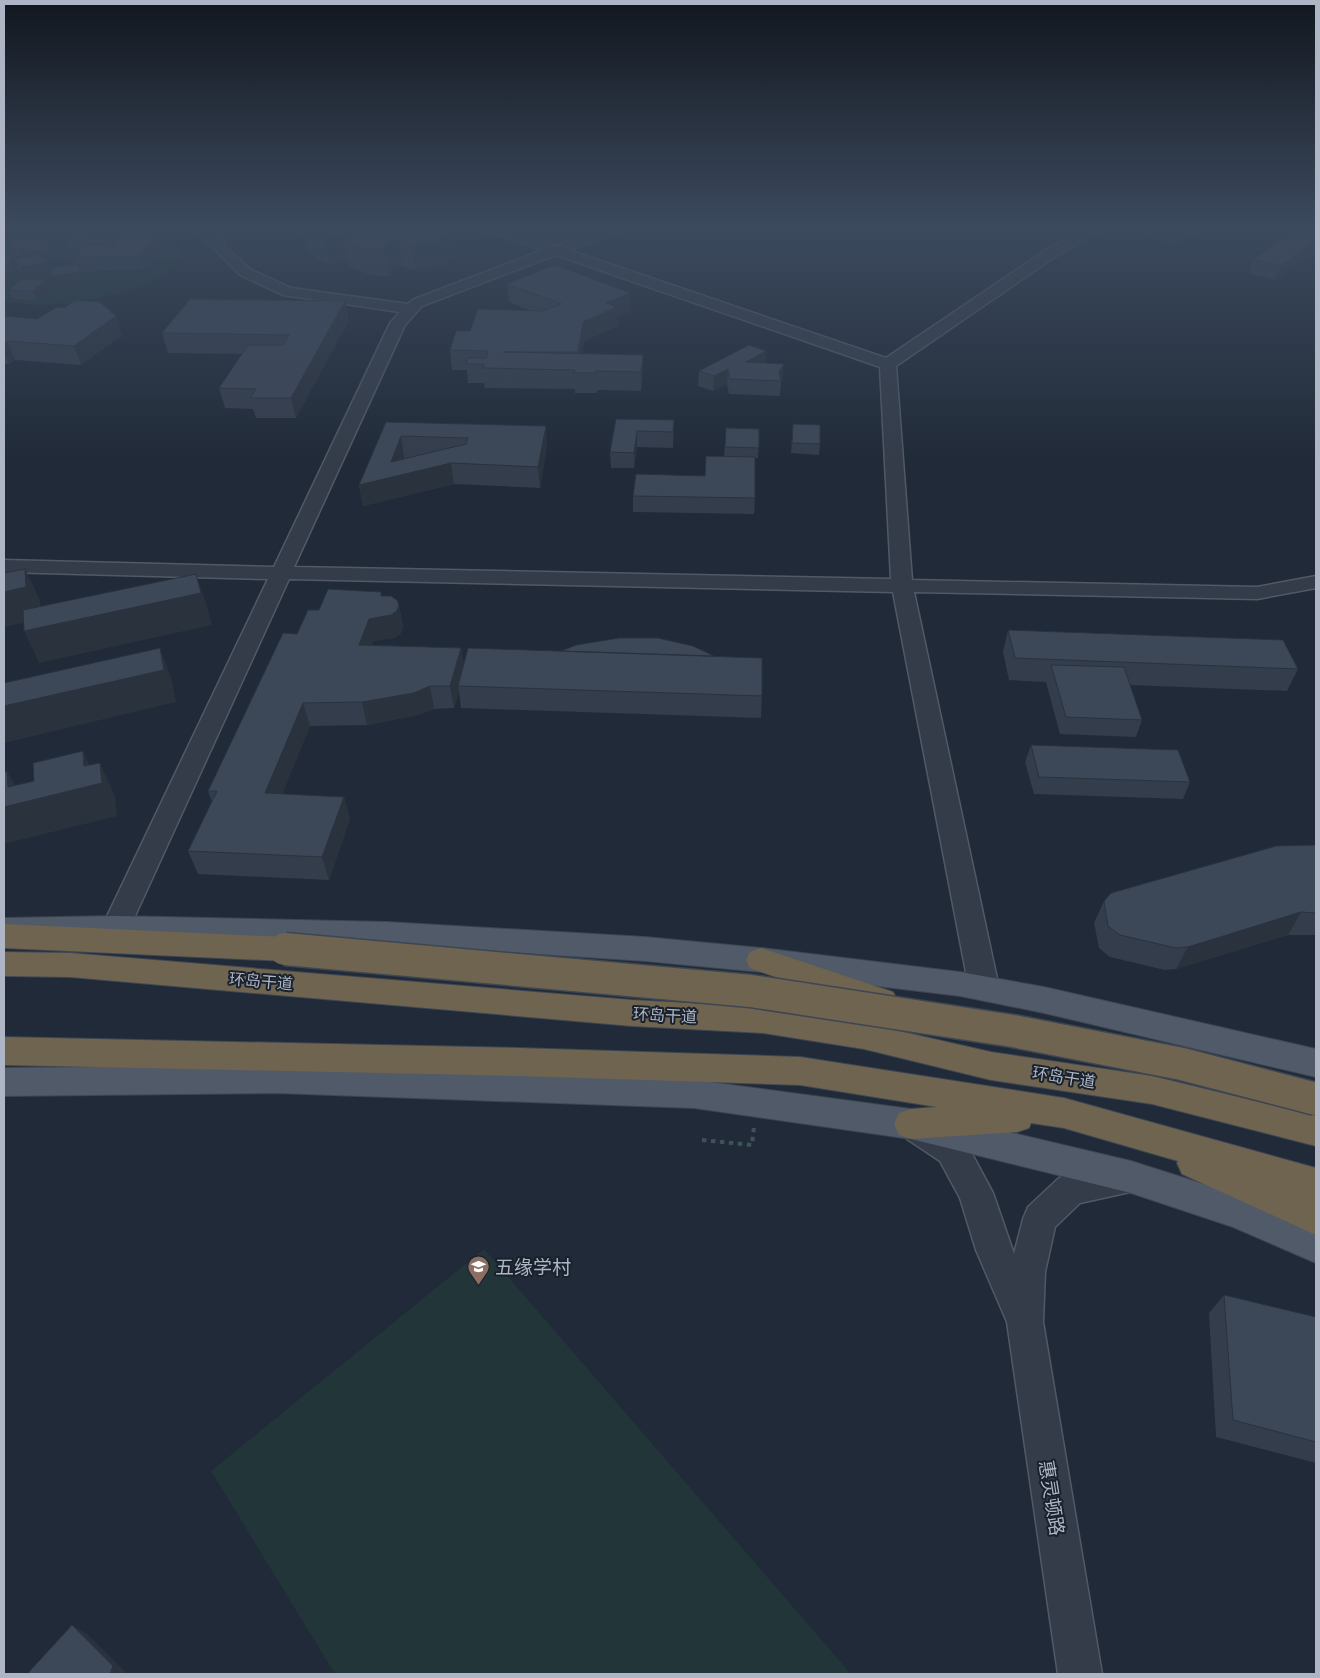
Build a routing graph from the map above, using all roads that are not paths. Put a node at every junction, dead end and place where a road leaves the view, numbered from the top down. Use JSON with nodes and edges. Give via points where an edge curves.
{"nodes":[{"id":1,"x":392,"y":306,"type":"edge"},
{"id":2,"x":415,"y":306,"type":"edge"},
{"id":3,"x":717,"y":306,"type":"edge"},
{"id":4,"x":973,"y":306,"type":"edge"},
{"id":5,"x":412,"y":309,"type":"junction"},
{"id":6,"x":888,"y":364,"type":"junction"},
{"id":7,"x":4,"y":566,"type":"edge"},
{"id":8,"x":280,"y":573,"type":"junction"},
{"id":9,"x":1316,"y":582,"type":"edge"},
{"id":10,"x":902,"y":585,"type":"junction"},
{"id":11,"x":116,"y":928,"type":"junction"},
{"id":12,"x":4,"y":929,"type":"edge"},
{"id":13,"x":4,"y":936,"type":"edge"},
{"id":14,"x":760,"y":960,"type":"junction"},
{"id":15,"x":4,"y":964,"type":"edge"},
{"id":16,"x":984,"y":988,"type":"junction"},
{"id":17,"x":4,"y":1051,"type":"edge"},
{"id":18,"x":1316,"y":1063,"type":"edge"},
{"id":19,"x":4,"y":1082,"type":"edge"},
{"id":20,"x":1152,"y":1090,"type":"junction"},
{"id":21,"x":1316,"y":1099,"type":"edge"},
{"id":22,"x":1064,"y":1113,"type":"junction"},
{"id":23,"x":911,"y":1124,"type":"junction"},
{"id":24,"x":1108,"y":1125,"type":"junction"},
{"id":25,"x":1316,"y":1131,"type":"edge"},
{"id":26,"x":1130,"y":1177,"type":"junction"},
{"id":27,"x":1316,"y":1184,"type":"edge"},
{"id":28,"x":1316,"y":1218,"type":"edge"},
{"id":29,"x":1316,"y":1245,"type":"edge"},
{"id":30,"x":1025,"y":1322,"type":"junction"},
{"id":31,"x":1080,"y":1674,"type":"edge"}],
"edges":[{"from":1,"to":5,"type":"street"},
{"from":2,"to":5,"type":"street"},
{"from":3,"to":6,"type":"street"},
{"from":4,"to":6,"type":"street"},
{"from":5,"to":8,"type":"street","via":[[398,323]]},
{"from":6,"to":10,"type":"street"},
{"from":7,"to":8,"type":"street"},
{"from":8,"to":10,"type":"street"},
{"from":8,"to":11,"type":"street"},
{"from":9,"to":10,"type":"street","via":[[1257,593]]},
{"from":10,"to":16,"type":"street"},
{"from":11,"to":12,"type":"main road"},
{"from":11,"to":14,"type":"main road","via":[[386,933],[645,949]]},
{"from":13,"to":21,"type":"highway","bridge":true,"via":[[285,949],[751,991],[1023,1033],[1182,1064]]},
{"from":14,"to":16,"type":"main road"},
{"from":14,"to":20,"type":"highway"},
{"from":15,"to":20,"type":"highway","name":"环岛干道","via":[[70,965],[632,1013],[763,1020],[864,1036],[991,1066]]},
{"from":16,"to":18,"type":"main road"},
{"from":17,"to":22,"type":"highway","via":[[800,1071]]},
{"from":19,"to":23,"type":"main road","via":[[277,1079],[694,1094]]},
{"from":20,"to":25,"type":"highway","name":"环岛干道"},
{"from":22,"to":23,"type":"highway"},
{"from":22,"to":24,"type":"highway"},
{"from":23,"to":26,"type":"main road"},
{"from":23,"to":30,"type":"street","via":[[952,1150],[976,1193],[994,1250]]},
{"from":24,"to":27,"type":"highway"},
{"from":24,"to":28,"type":"highway"},
{"from":26,"to":29,"type":"main road","via":[[1238,1212]]},
{"from":26,"to":30,"type":"street","via":[[1071,1189],[1040,1219],[1028,1272]]},
{"from":30,"to":31,"type":"street","name":"惠灵顿路"}]}
